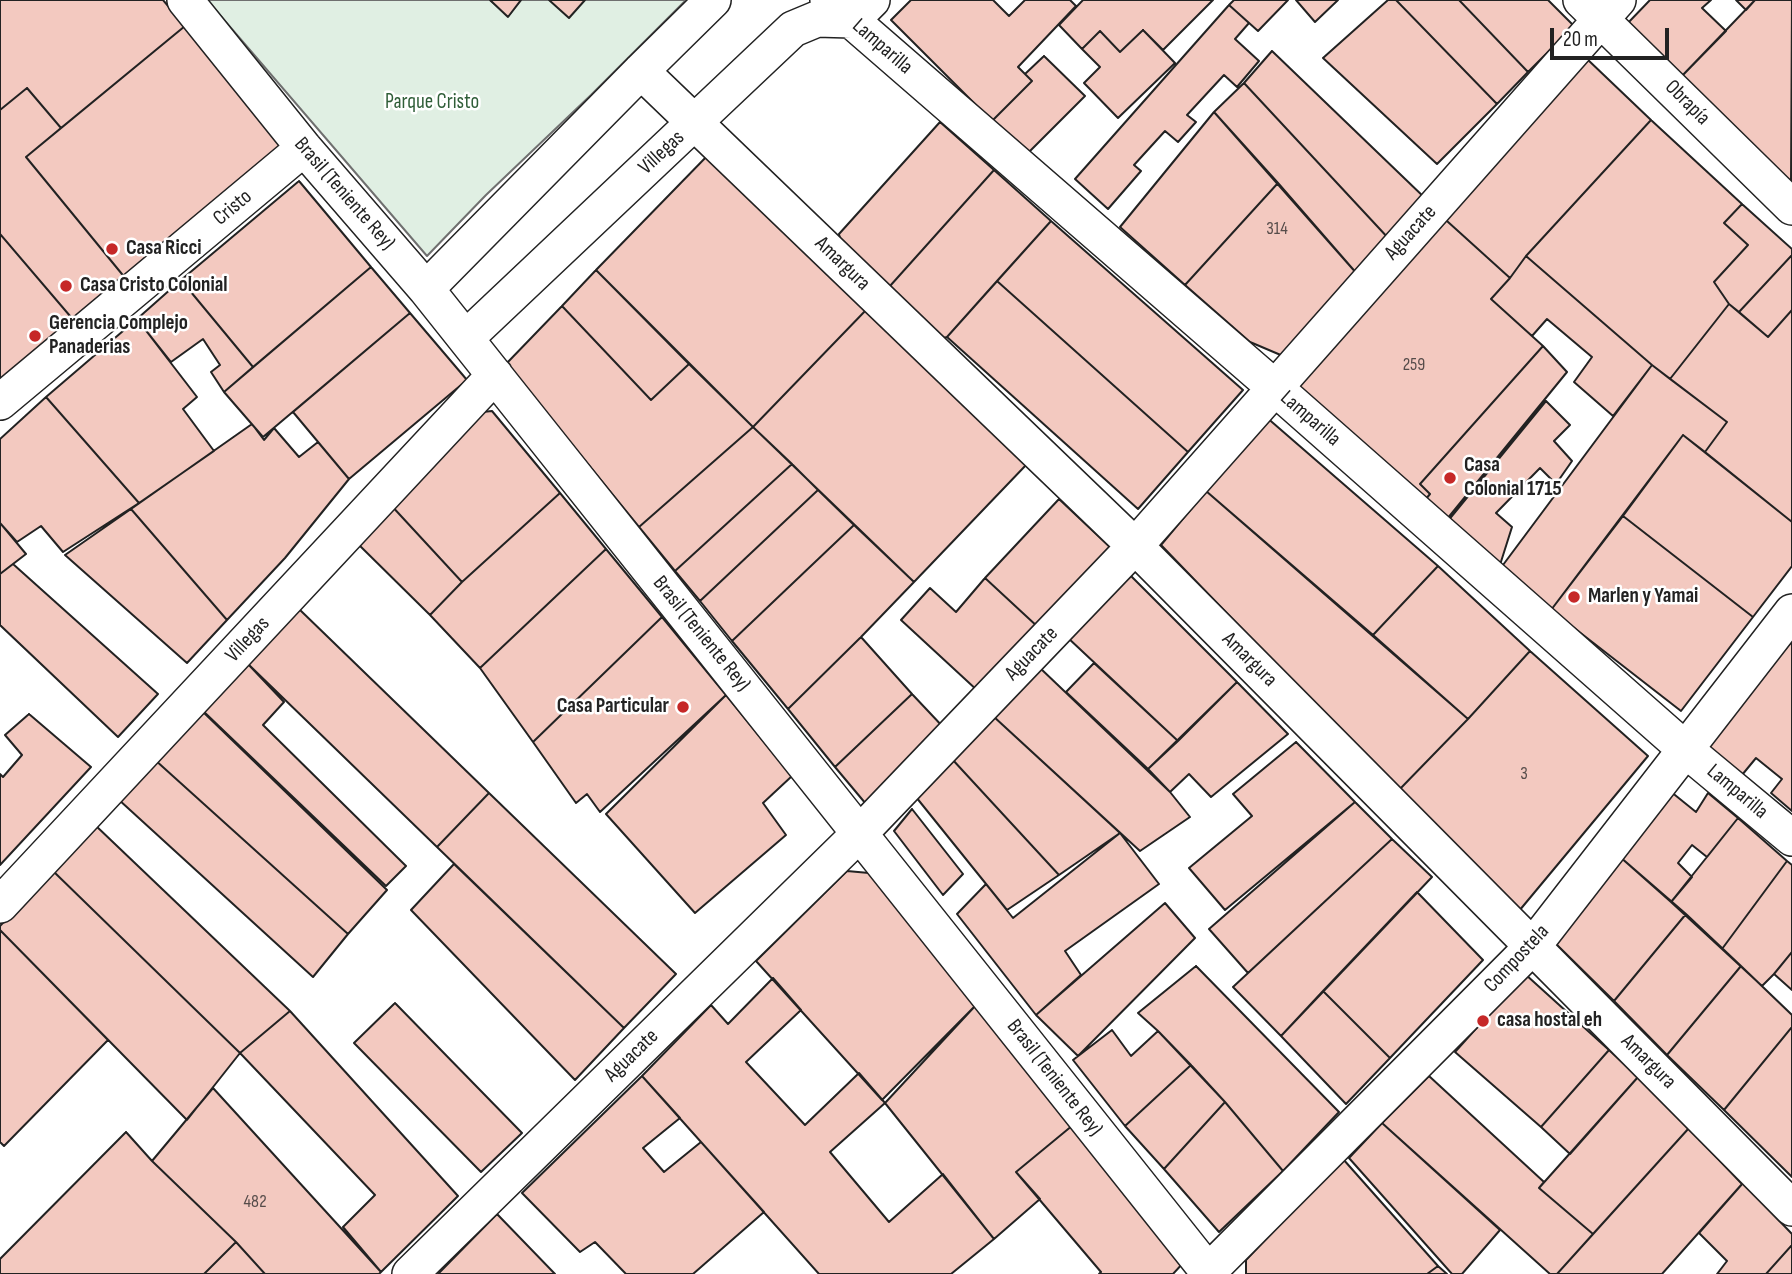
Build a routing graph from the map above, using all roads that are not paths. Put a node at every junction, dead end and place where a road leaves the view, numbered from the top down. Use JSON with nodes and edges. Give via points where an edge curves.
{"nodes":[{"id":1,"x":185,"y":0,"type":"edge"},
{"id":2,"x":713,"y":0,"type":"edge"},
{"id":3,"x":1600,"y":6,"type":"edge"},
{"id":4,"x":851,"y":7,"type":"edge"},
{"id":5,"x":641,"y":71,"type":"junction"},
{"id":6,"x":694,"y":122,"type":"junction"},
{"id":7,"x":304,"y":148,"type":"junction"},
{"id":8,"x":1792,"y":207,"type":"edge"},
{"id":9,"x":426,"y":289,"type":"junction"},
{"id":10,"x":466,"y":338,"type":"junction"},
{"id":11,"x":495,"y":375,"type":"junction"},
{"id":12,"x":1275,"y":387,"type":"junction"},
{"id":13,"x":0,"y":402,"type":"edge"},
{"id":14,"x":1135,"y":545,"type":"junction"},
{"id":15,"x":1792,"y":612,"type":"edge"},
{"id":16,"x":1686,"y":750,"type":"junction"},
{"id":17,"x":860,"y":833,"type":"junction"},
{"id":18,"x":1792,"y":838,"type":"edge"},
{"id":19,"x":0,"y":905,"type":"edge"},
{"id":20,"x":1533,"y":946,"type":"junction"},
{"id":21,"x":1792,"y":1208,"type":"edge"},
{"id":22,"x":1208,"y":1273,"type":"edge"},
{"id":23,"x":410,"y":1274,"type":"edge"}],
"edges":[{"from":1,"to":7,"type":"street","name":"Brasil (Teniente Rey)"},
{"from":2,"to":5,"type":"street"},
{"from":3,"to":8,"type":"street","name":"Obrapía"},
{"from":3,"to":12,"type":"street","name":"Aguacate"},
{"from":4,"to":6,"type":"street","name":"Villegas","via":[[793,29]]},
{"from":4,"to":12,"type":"street","name":"Lamparilla"},
{"from":5,"to":6,"type":"street","name":"Amargura"},
{"from":5,"to":9,"type":"street"},
{"from":6,"to":10,"type":"street","name":"Villegas"},
{"from":6,"to":14,"type":"street","name":"Amargura"},
{"from":7,"to":9,"type":"street","name":"Brasil (Teniente Rey)"},
{"from":7,"to":13,"type":"street","name":"Cristo"},
{"from":9,"to":10,"type":"street","name":"Brasil (Teniente Rey)"},
{"from":10,"to":11,"type":"street","name":"Brasil (Teniente Rey)"},
{"from":11,"to":17,"type":"street","name":"Brasil (Teniente Rey)"},
{"from":11,"to":19,"type":"street","name":"Villegas"},
{"from":12,"to":14,"type":"street","name":"Aguacate"},
{"from":12,"to":16,"type":"street","name":"Lamparilla"},
{"from":14,"to":17,"type":"street","name":"Aguacate"},
{"from":14,"to":20,"type":"street","name":"Amargura"},
{"from":15,"to":16,"type":"street","name":"Compostela"},
{"from":16,"to":18,"type":"street","name":"Lamparilla"},
{"from":16,"to":20,"type":"street","name":"Compostela"},
{"from":17,"to":22,"type":"street","name":"Brasil (Teniente Rey)"},
{"from":17,"to":23,"type":"street","name":"Aguacate"},
{"from":20,"to":21,"type":"street","name":"Amargura"},
{"from":20,"to":22,"type":"street","name":"Compostela"}]}
